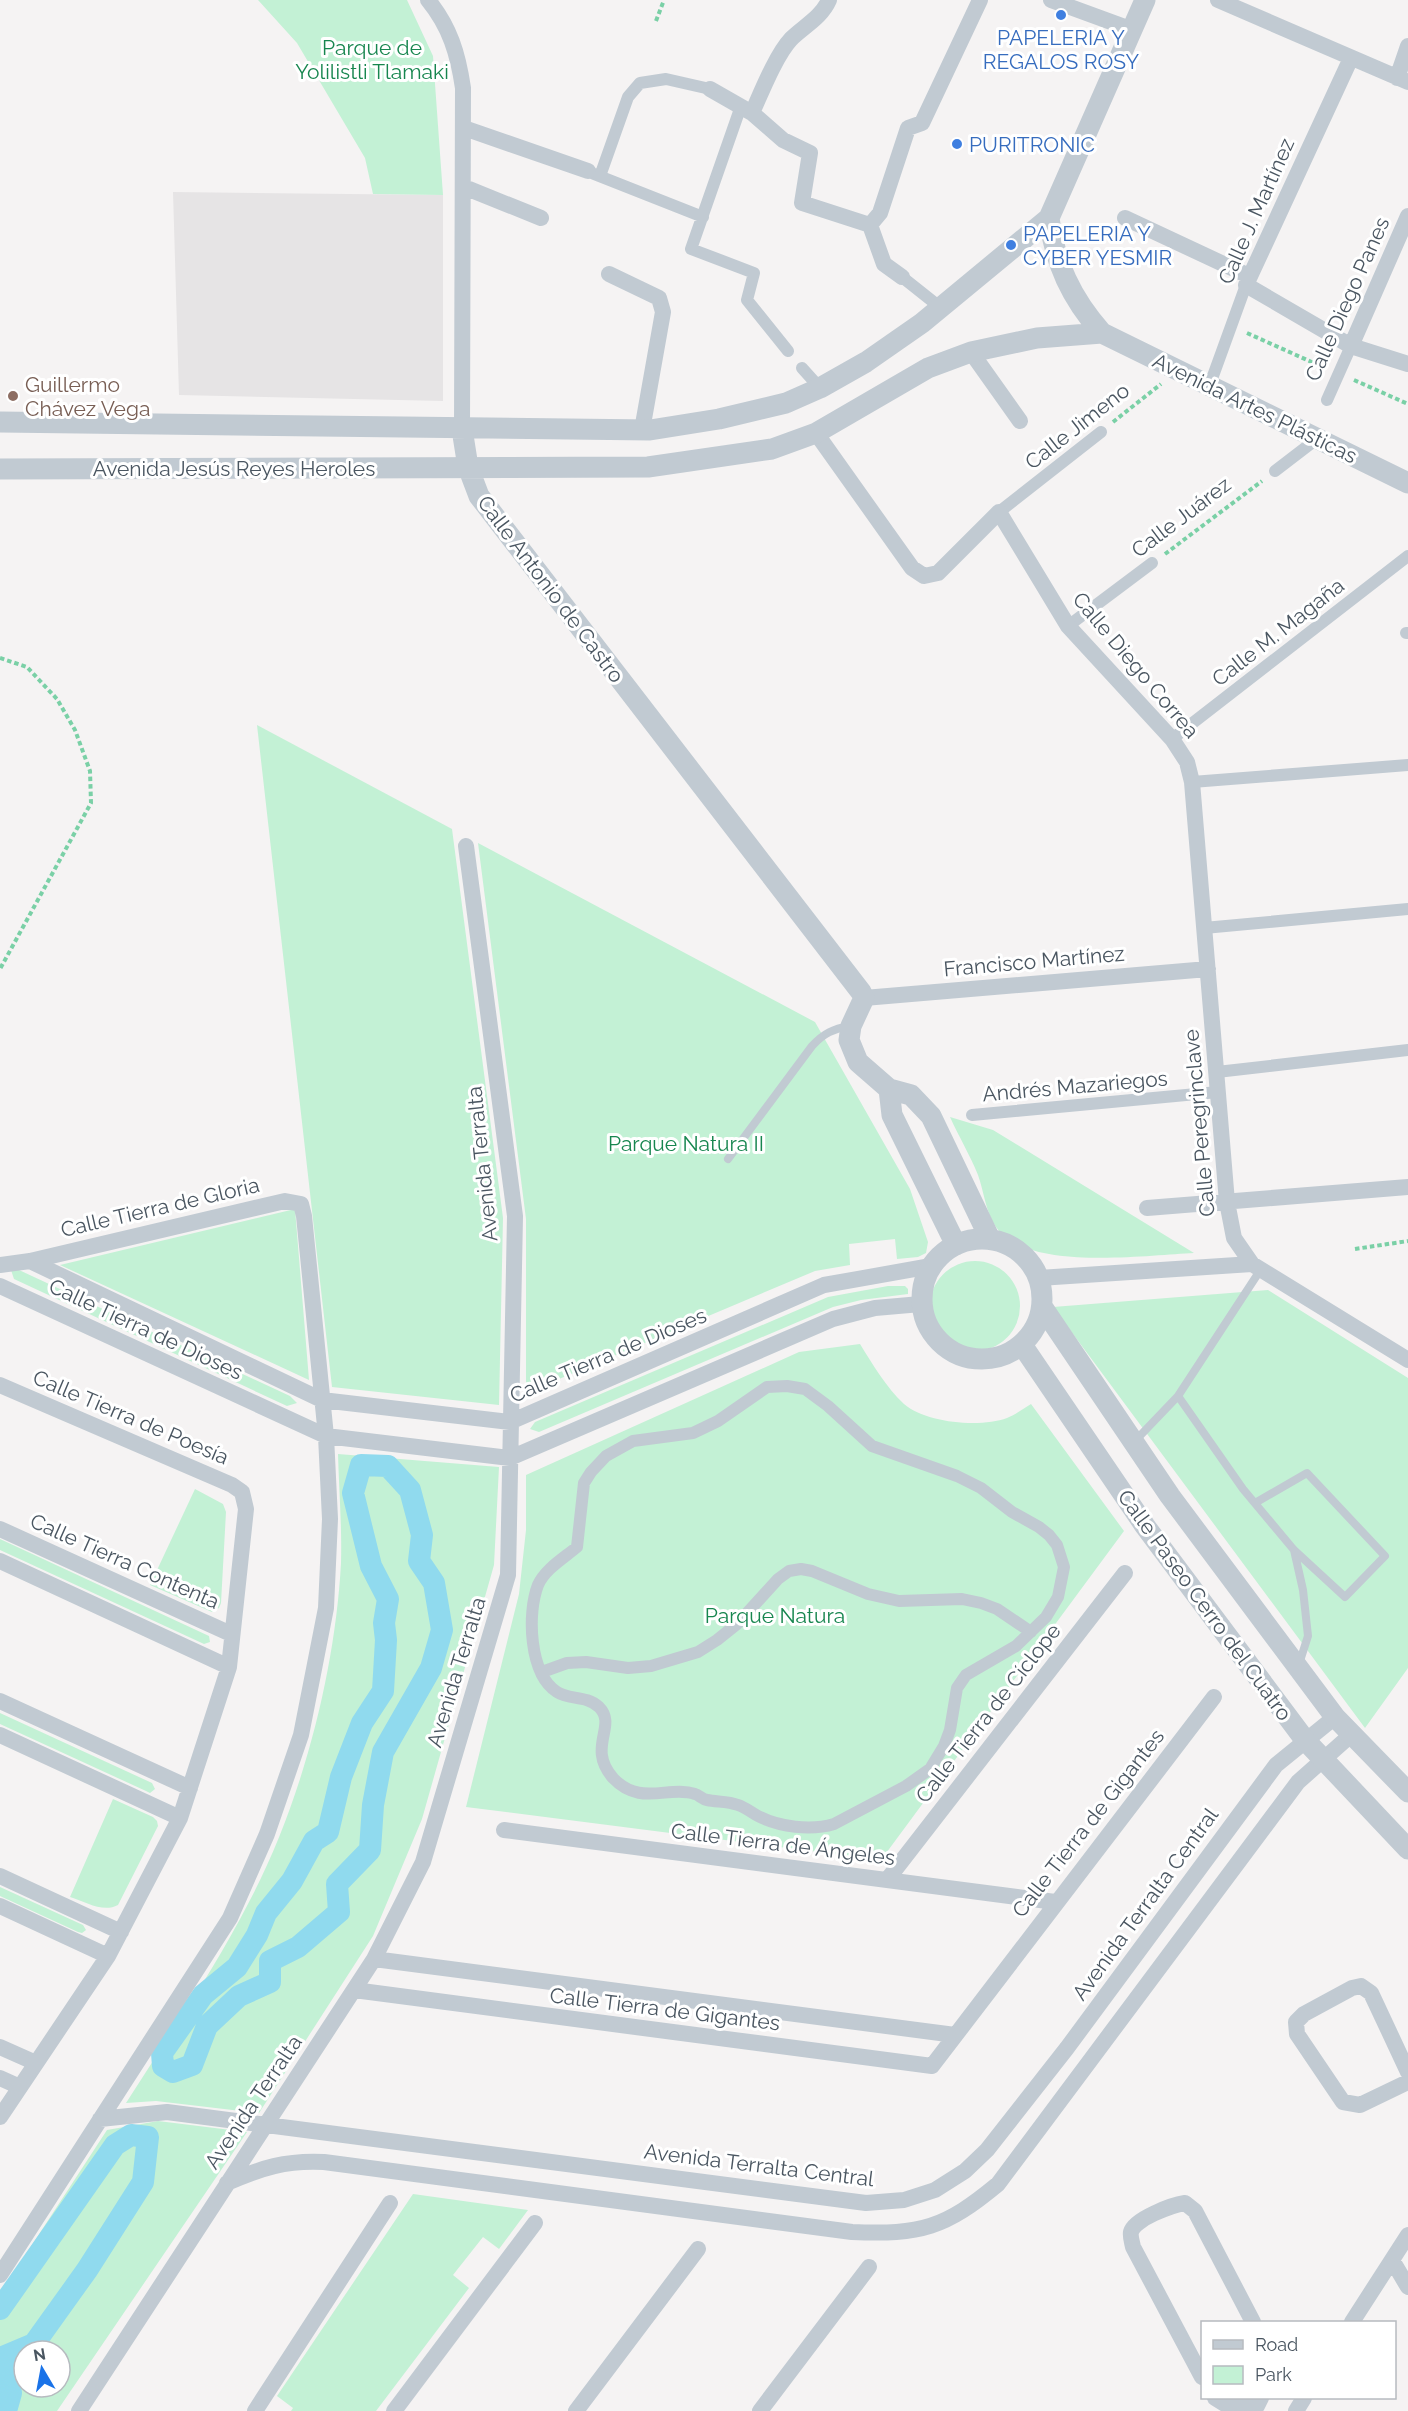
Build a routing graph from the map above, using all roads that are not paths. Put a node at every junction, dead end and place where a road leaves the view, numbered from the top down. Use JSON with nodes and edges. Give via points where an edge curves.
{"nodes":[{"id":1,"x":428,"y":0,"type":"edge"},
{"id":2,"x":980,"y":0,"type":"edge"},
{"id":3,"x":1051,"y":0,"type":"edge"},
{"id":4,"x":1145,"y":0,"type":"edge"},
{"id":5,"x":1218,"y":0,"type":"edge"},
{"id":6,"x":827,"y":6,"type":"edge"},
{"id":7,"x":1133,"y":30,"type":"junction"},
{"id":8,"x":1408,"y":45,"type":"edge"},
{"id":9,"x":1352,"y":58,"type":"junction"},
{"id":10,"x":1403,"y":80,"type":"edge"},
{"id":11,"x":710,"y":89,"type":"joint"},
{"id":12,"x":746,"y":110,"type":"junction"},
{"id":13,"x":464,"y":128,"type":"junction"},
{"id":14,"x":594,"y":174,"type":"junction"},
{"id":15,"x":464,"y":187,"type":"junction"},
{"id":16,"x":1408,"y":216,"type":"edge"},
{"id":17,"x":703,"y":217,"type":"junction"},
{"id":18,"x":541,"y":218,"type":"dead end"},
{"id":19,"x":1049,"y":218,"type":"junction"},
{"id":20,"x":1125,"y":218,"type":"dead end"},
{"id":21,"x":870,"y":225,"type":"junction"},
{"id":22,"x":609,"y":274,"type":"dead end"},
{"id":23,"x":902,"y":277,"type":"joint"},
{"id":24,"x":1247,"y":281,"type":"junction"},
{"id":25,"x":941,"y":309,"type":"junction"},
{"id":26,"x":1102,"y":333,"type":"junction"},
{"id":27,"x":1351,"y":346,"type":"junction"},
{"id":28,"x":788,"y":351,"type":"dead end"},
{"id":29,"x":971,"y":352,"type":"junction"},
{"id":30,"x":1408,"y":364,"type":"edge"},
{"id":31,"x":802,"y":368,"type":"dead end"},
{"id":32,"x":1209,"y":387,"type":"junction"},
{"id":33,"x":820,"y":388,"type":"junction"},
{"id":34,"x":1328,"y":400,"type":"dead end"},
{"id":35,"x":1020,"y":421,"type":"dead end"},
{"id":36,"x":0,"y":422,"type":"edge"},
{"id":37,"x":462,"y":429,"type":"junction"},
{"id":38,"x":642,"y":430,"type":"junction"},
{"id":39,"x":1101,"y":432,"type":"road end"},
{"id":40,"x":816,"y":433,"type":"junction"},
{"id":41,"x":1318,"y":438,"type":"junction"},
{"id":42,"x":468,"y":467,"type":"junction"},
{"id":43,"x":0,"y":469,"type":"edge"},
{"id":44,"x":1275,"y":471,"type":"road end"},
{"id":45,"x":1408,"y":483,"type":"edge"},
{"id":46,"x":999,"y":512,"type":"junction"},
{"id":47,"x":1408,"y":556,"type":"edge"},
{"id":48,"x":1152,"y":563,"type":"road end"},
{"id":49,"x":1068,"y":627,"type":"junction"},
{"id":50,"x":1172,"y":740,"type":"junction"},
{"id":51,"x":1408,"y":765,"type":"edge"},
{"id":52,"x":1192,"y":782,"type":"junction"},
{"id":53,"x":466,"y":846,"type":"dead end"},
{"id":54,"x":1408,"y":909,"type":"edge"},
{"id":55,"x":1204,"y":928,"type":"junction"},
{"id":56,"x":1208,"y":969,"type":"junction"},
{"id":57,"x":864,"y":998,"type":"junction"},
{"id":58,"x":850,"y":1026,"type":"junction"},
{"id":59,"x":1408,"y":1050,"type":"edge"},
{"id":60,"x":1217,"y":1072,"type":"junction"},
{"id":61,"x":889,"y":1089,"type":"junction"},
{"id":62,"x":1218,"y":1092,"type":"junction"},
{"id":63,"x":972,"y":1115,"type":"dead end"},
{"id":64,"x":728,"y":1159,"type":"dead end"},
{"id":65,"x":1408,"y":1187,"type":"edge"},
{"id":66,"x":1227,"y":1202,"type":"junction"},
{"id":67,"x":1148,"y":1208,"type":"dead end"},
{"id":68,"x":990,"y":1239,"type":"junction"},
{"id":69,"x":956,"y":1245,"type":"junction"},
{"id":70,"x":30,"y":1261,"type":"junction"},
{"id":71,"x":0,"y":1265,"type":"edge"},
{"id":72,"x":931,"y":1266,"type":"junction"},
{"id":73,"x":1256,"y":1266,"type":"junction"},
{"id":74,"x":1039,"y":1278,"type":"junction"},
{"id":75,"x":0,"y":1286,"type":"edge"},
{"id":76,"x":921,"y":1304,"type":"junction"},
{"id":77,"x":1043,"y":1308,"type":"junction"},
{"id":78,"x":1022,"y":1345,"type":"junction"},
{"id":79,"x":1408,"y":1360,"type":"edge"},
{"id":80,"x":0,"y":1385,"type":"edge"},
{"id":81,"x":1178,"y":1396,"type":"junction"},
{"id":82,"x":322,"y":1400,"type":"junction"},
{"id":83,"x":510,"y":1422,"type":"junction"},
{"id":84,"x":326,"y":1436,"type":"junction"},
{"id":85,"x":1134,"y":1443,"type":"junction"},
{"id":86,"x":510,"y":1458,"type":"junction"},
{"id":87,"x":1170,"y":1496,"type":"junction"},
{"id":88,"x":1255,"y":1503,"type":"junction"},
{"id":89,"x":1145,"y":1526,"type":"junction"},
{"id":90,"x":0,"y":1528,"type":"edge"},
{"id":91,"x":1294,"y":1550,"type":"junction"},
{"id":92,"x":0,"y":1561,"type":"edge"},
{"id":93,"x":1125,"y":1573,"type":"dead end"},
{"id":94,"x":1031,"y":1632,"type":"junction"},
{"id":95,"x":231,"y":1634,"type":"junction"},
{"id":96,"x":229,"y":1667,"type":"junction"},
{"id":97,"x":1298,"y":1668,"type":"junction"},
{"id":98,"x":542,"y":1672,"type":"junction"},
{"id":99,"x":1214,"y":1696,"type":"dead end"},
{"id":100,"x":0,"y":1701,"type":"edge"},
{"id":101,"x":1335,"y":1717,"type":"junction"},
{"id":102,"x":1352,"y":1734,"type":"junction"},
{"id":103,"x":0,"y":1735,"type":"edge"},
{"id":104,"x":1305,"y":1740,"type":"junction"},
{"id":105,"x":1322,"y":1759,"type":"junction"},
{"id":106,"x":190,"y":1788,"type":"junction"},
{"id":107,"x":1408,"y":1792,"type":"edge"},
{"id":108,"x":180,"y":1818,"type":"junction"},
{"id":109,"x":504,"y":1830,"type":"dead end"},
{"id":110,"x":1408,"y":1849,"type":"edge"},
{"id":111,"x":0,"y":1876,"type":"edge"},
{"id":112,"x":887,"y":1880,"type":"junction"},
{"id":113,"x":1055,"y":1902,"type":"junction"},
{"id":114,"x":0,"y":1906,"type":"edge"},
{"id":115,"x":121,"y":1932,"type":"junction"},
{"id":116,"x":108,"y":1956,"type":"junction"},
{"id":117,"x":374,"y":1959,"type":"junction"},
{"id":118,"x":354,"y":1990,"type":"junction"},
{"id":119,"x":956,"y":2034,"type":"junction"},
{"id":120,"x":0,"y":2047,"type":"edge"},
{"id":121,"x":1067,"y":2048,"type":"junction"},
{"id":122,"x":36,"y":2063,"type":"junction"},
{"id":123,"x":1090,"y":2063,"type":"junction"},
{"id":124,"x":1408,"y":2072,"type":"edge"},
{"id":125,"x":0,"y":2078,"type":"edge"},
{"id":126,"x":1408,"y":2082,"type":"edge"},
{"id":127,"x":20,"y":2087,"type":"junction"},
{"id":128,"x":0,"y":2117,"type":"edge"},
{"id":129,"x":100,"y":2119,"type":"junction"},
{"id":130,"x":266,"y":2124,"type":"junction"},
{"id":131,"x":226,"y":2184,"type":"junction"},
{"id":132,"x":390,"y":2203,"type":"dead end"},
{"id":133,"x":535,"y":2223,"type":"dead end"},
{"id":134,"x":1408,"y":2235,"type":"edge"},
{"id":135,"x":698,"y":2249,"type":"dead end"},
{"id":136,"x":1392,"y":2259,"type":"junction"},
{"id":137,"x":869,"y":2267,"type":"dead end"},
{"id":138,"x":0,"y":2275,"type":"edge"},
{"id":139,"x":1408,"y":2287,"type":"edge"},
{"id":140,"x":1252,"y":2321,"type":"edge"},
{"id":141,"x":1353,"y":2321,"type":"edge"},
{"id":142,"x":1201,"y":2373,"type":"edge"},
{"id":143,"x":1218,"y":2399,"type":"edge"},
{"id":144,"x":1260,"y":2405,"type":"edge"},
{"id":145,"x":79,"y":2411,"type":"edge"},
{"id":146,"x":255,"y":2411,"type":"edge"},
{"id":147,"x":394,"y":2411,"type":"edge"},
{"id":148,"x":576,"y":2411,"type":"edge"},
{"id":149,"x":760,"y":2411,"type":"edge"}],
"edges":[{"from":1,"to":13,"type":"street","name":"Calle Antonio de Castro","via":[[452,38],[459,63]]},
{"from":2,"to":21,"type":"street","via":[[922,123],[908,128],[880,213]]},
{"from":3,"to":7,"type":"street"},
{"from":4,"to":7,"type":"street"},
{"from":5,"to":9,"type":"street"},
{"from":6,"to":12,"type":"street","via":[[789,41]]},
{"from":7,"to":19,"type":"street"},
{"from":8,"to":10,"type":"street"},
{"from":9,"to":10,"type":"street"},
{"from":9,"to":24,"type":"street","name":"Calle J. Martínez"},
{"from":11,"to":12,"type":"street"},
{"from":11,"to":14,"type":"street","via":[[666,79],[640,83],[628,97]]},
{"from":12,"to":17,"type":"street"},
{"from":12,"to":21,"type":"street","via":[[783,140],[810,153],[802,202]]},
{"from":13,"to":14,"type":"street"},
{"from":13,"to":15,"type":"street","name":"Calle Antonio de Castro"},
{"from":14,"to":17,"type":"street"},
{"from":15,"to":18,"type":"street"},
{"from":15,"to":37,"type":"street","name":"Calle Antonio de Castro"},
{"from":16,"to":27,"type":"street","name":"Calle Diego Panes"},
{"from":17,"to":28,"type":"street","via":[[692,249],[754,273],[747,300]]},
{"from":19,"to":25,"type":"street"},
{"from":19,"to":26,"type":"street","name":"Avenida Artes Plásticas","via":[[1063,276],[1084,313]]},
{"from":20,"to":24,"type":"street"},
{"from":21,"to":23,"type":"street","via":[[884,264]]},
{"from":22,"to":38,"type":"street","via":[[659,298],[663,312]]},
{"from":23,"to":25,"type":"street"},
{"from":24,"to":27,"type":"street"},
{"from":24,"to":32,"type":"street","name":"Calle J. Martínez"},
{"from":25,"to":33,"type":"street","via":[[867,362]]},
{"from":26,"to":29,"type":"street","via":[[1037,338]]},
{"from":26,"to":32,"type":"street","name":"Avenida Artes Plásticas"},
{"from":27,"to":30,"type":"street"},
{"from":27,"to":34,"type":"street","name":"Calle Diego Panes"},
{"from":29,"to":35,"type":"street"},
{"from":29,"to":40,"type":"street","via":[[928,368]]},
{"from":31,"to":33,"type":"street"},
{"from":32,"to":41,"type":"street","name":"Avenida Artes Plásticas"},
{"from":33,"to":38,"type":"street","via":[[786,403],[719,419]]},
{"from":36,"to":37,"type":"street","name":"Avenida Jesús Reyes Heroles"},
{"from":37,"to":38,"type":"street"},
{"from":37,"to":42,"type":"street","name":"Calle Antonio de Castro"},
{"from":39,"to":46,"type":"street","name":"Calle Jimeno"},
{"from":40,"to":42,"type":"street","via":[[772,449],[648,467]]},
{"from":40,"to":46,"type":"street","via":[[912,568],[924,576],[938,573]]},
{"from":41,"to":44,"type":"street"},
{"from":41,"to":45,"type":"street","name":"Avenida Artes Plásticas"},
{"from":42,"to":43,"type":"street","name":"Avenida Jesús Reyes Heroles"},
{"from":42,"to":57,"type":"street","name":"Calle Antonio de Castro","via":[[479,496],[496,519]]},
{"from":46,"to":49,"type":"street","name":"Calle Diego Correa"},
{"from":47,"to":50,"type":"street","name":"Calle M. Magaña"},
{"from":48,"to":49,"type":"street","name":"Calle Juárez"},
{"from":49,"to":50,"type":"street","name":"Calle Diego Correa"},
{"from":50,"to":52,"type":"street","name":"Calle Diego Correa","via":[[1187,762]]},
{"from":51,"to":52,"type":"street"},
{"from":52,"to":55,"type":"street","name":"Calle Diego Correa"},
{"from":53,"to":83,"type":"street","name":"Avenida Terralta","via":[[514,1216]]},
{"from":54,"to":55,"type":"street"},
{"from":55,"to":56,"type":"street","name":"Calle Diego Correa"},
{"from":56,"to":57,"type":"street","name":"Francisco Martínez"},
{"from":56,"to":60,"type":"street","name":"Calle Peregrinclave"},
{"from":57,"to":58,"type":"street"},
{"from":58,"to":61,"type":"street","via":[[849,1040],[858,1062]]},
{"from":58,"to":64,"type":"lane","via":[[823,1034]]},
{"from":59,"to":60,"type":"street"},
{"from":60,"to":62,"type":"street","name":"Calle Peregrinclave"},
{"from":61,"to":68,"type":"street","via":[[911,1095],[931,1116]]},
{"from":61,"to":69,"type":"street","via":[[892,1115]]},
{"from":62,"to":63,"type":"street","name":"Andrés Mazariegos"},
{"from":62,"to":66,"type":"street","name":"Calle Peregrinclave"},
{"from":65,"to":66,"type":"street"},
{"from":66,"to":67,"type":"street"},
{"from":66,"to":73,"type":"street","name":"Calle Peregrinclave","via":[[1234,1238]]},
{"from":68,"to":69,"type":"street"},
{"from":68,"to":74,"type":"street","via":[[1010,1246],[1028,1259]]},
{"from":69,"to":72,"type":"street"},
{"from":70,"to":71,"type":"street","name":"Calle Tierra de Dioses"},
{"from":70,"to":82,"type":"street","name":"Calle Tierra de Dioses"},
{"from":70,"to":82,"type":"street","name":"Calle Tierra de Gloria","via":[[285,1201],[301,1204]]},
{"from":72,"to":76,"type":"street","via":[[923,1284]]},
{"from":72,"to":83,"type":"street","name":"Calle Tierra de Dioses","via":[[824,1285]]},
{"from":73,"to":74,"type":"street"},
{"from":73,"to":79,"type":"street","name":"Calle Peregrinclave"},
{"from":73,"to":81,"type":"lane"},
{"from":74,"to":77,"type":"street"},
{"from":75,"to":84,"type":"street","name":"Calle Tierra de Dioses"},
{"from":76,"to":78,"type":"street","via":[[927,1326],[940,1344],[959,1356],[981,1360],[1003,1356]]},
{"from":76,"to":86,"type":"street","via":[[875,1308],[833,1319]]},
{"from":77,"to":78,"type":"street","via":[[1036,1328]]},
{"from":77,"to":85,"type":"street","name":"Calle Paseo Cerro del Cuatro"},
{"from":78,"to":89,"type":"street","name":"Calle Paseo Cerro del Cuatro"},
{"from":80,"to":95,"type":"street","name":"Calle Tierra de Poesía","via":[[242,1492],[246,1509]]},
{"from":81,"to":85,"type":"lane"},
{"from":81,"to":88,"type":"lane"},
{"from":82,"to":83,"type":"street","name":"Calle Tierra de Dioses"},
{"from":82,"to":84,"type":"street"},
{"from":83,"to":86,"type":"street","name":"Avenida Terralta"},
{"from":84,"to":86,"type":"street","name":"Calle Tierra de Dioses"},
{"from":84,"to":129,"type":"street","via":[[330,1519],[326,1608],[301,1735],[267,1834],[230,1918]]},
{"from":85,"to":87,"type":"street","name":"Calle Paseo Cerro del Cuatro"},
{"from":86,"to":117,"type":"street","name":"Avenida Terralta","via":[[508,1575],[423,1862]]},
{"from":87,"to":89,"type":"street"},
{"from":87,"to":97,"type":"street","name":"Calle Paseo Cerro del Cuatro"},
{"from":88,"to":91,"type":"lane"},
{"from":88,"to":91,"type":"lane","via":[[1307,1473],[1385,1556],[1345,1597]]},
{"from":89,"to":104,"type":"street","name":"Calle Paseo Cerro del Cuatro"},
{"from":90,"to":95,"type":"street","name":"Calle Tierra Contenta"},
{"from":91,"to":97,"type":"lane","via":[[1308,1636]]},
{"from":92,"to":96,"type":"street"},
{"from":93,"to":112,"type":"street","name":"Calle Tierra de Cíclope"},
{"from":94,"to":98,"type":"street","via":[[981,1603],[962,1599],[899,1601],[801,1569],[778,1578],[737,1624],[698,1652],[651,1666],[567,1663]]},
{"from":94,"to":98,"type":"street","via":[[1016,1646],[966,1676],[957,1688],[950,1730],[930,1769],[906,1786],[823,1827],[773,1822],[740,1805],[705,1800],[694,1794],[650,1795],[633,1791],[615,1780],[603,1765],[600,1751],[606,1722],[601,1709],[592,1701],[558,1693]]},
{"from":94,"to":98,"type":"street","via":[[1058,1597],[1063,1577],[1062,1556],[1049,1535],[970,1481],[872,1446],[805,1389],[767,1387],[718,1421],[693,1433],[633,1442],[606,1456],[591,1472],[584,1483],[577,1547],[538,1585],[531,1615],[532,1646]]},
{"from":95,"to":96,"type":"street"},
{"from":96,"to":106,"type":"street"},
{"from":97,"to":101,"type":"street","name":"Calle Paseo Cerro del Cuatro"},
{"from":99,"to":113,"type":"street","name":"Calle Tierra de Gigantes"},
{"from":100,"to":106,"type":"street"},
{"from":101,"to":102,"type":"street","name":"Calle Paseo Cerro del Cuatro"},
{"from":101,"to":104,"type":"street","name":"Avenida Terralta Central"},
{"from":102,"to":105,"type":"street"},
{"from":102,"to":107,"type":"street","name":"Calle Paseo Cerro del Cuatro"},
{"from":103,"to":108,"type":"street"},
{"from":104,"to":105,"type":"street","name":"Calle Paseo Cerro del Cuatro"},
{"from":104,"to":121,"type":"street","name":"Avenida Terralta Central","via":[[1276,1765]]},
{"from":105,"to":110,"type":"street","name":"Calle Paseo Cerro del Cuatro"},
{"from":105,"to":123,"type":"street","via":[[1298,1782]]},
{"from":106,"to":108,"type":"street"},
{"from":108,"to":115,"type":"street"},
{"from":109,"to":112,"type":"street","name":"Calle Tierra de Ángeles"},
{"from":111,"to":115,"type":"street"},
{"from":112,"to":113,"type":"street","name":"Calle Tierra de Ángeles"},
{"from":113,"to":119,"type":"street","name":"Calle Tierra de Gigantes"},
{"from":114,"to":116,"type":"street"},
{"from":115,"to":116,"type":"street"},
{"from":116,"to":122,"type":"street"},
{"from":117,"to":118,"type":"street","name":"Avenida Terralta"},
{"from":117,"to":119,"type":"street","name":"Calle Tierra de Gigantes"},
{"from":118,"to":119,"type":"street","name":"Calle Tierra de Gigantes","via":[[932,2066]]},
{"from":118,"to":130,"type":"street","name":"Avenida Terralta"},
{"from":120,"to":122,"type":"street"},
{"from":121,"to":123,"type":"street"},
{"from":121,"to":130,"type":"street","name":"Avenida Terralta Central","via":[[987,2151],[964,2171],[934,2190],[883,2203]]},
{"from":122,"to":127,"type":"street"},
{"from":123,"to":131,"type":"street","via":[[998,2184],[951,2218],[929,2228],[905,2232],[852,2232],[324,2162],[281,2164]]},
{"from":124,"to":126,"type":"street","via":[[1371,1993],[1361,1986],[1304,2014],[1296,2022],[1297,2034],[1343,2102],[1360,2105]]},
{"from":125,"to":127,"type":"street"},
{"from":127,"to":128,"type":"street"},
{"from":129,"to":130,"type":"street","name":"Avenida Terralta Central","via":[[166,2112]]},
{"from":129,"to":138,"type":"street"},
{"from":130,"to":131,"type":"street","name":"Avenida Terralta"},
{"from":131,"to":145,"type":"street","name":"Avenida Terralta"},
{"from":132,"to":146,"type":"street"},
{"from":133,"to":147,"type":"street"},
{"from":134,"to":136,"type":"street"},
{"from":135,"to":148,"type":"street"},
{"from":136,"to":139,"type":"street"},
{"from":136,"to":141,"type":"street"},
{"from":137,"to":149,"type":"street"},
{"from":140,"to":142,"type":"street","via":[[1195,2211],[1185,2203],[1173,2204],[1135,2224],[1131,2233],[1133,2247]]},
{"from":143,"to":144,"type":"street","via":[[1228,2406]]}]}
